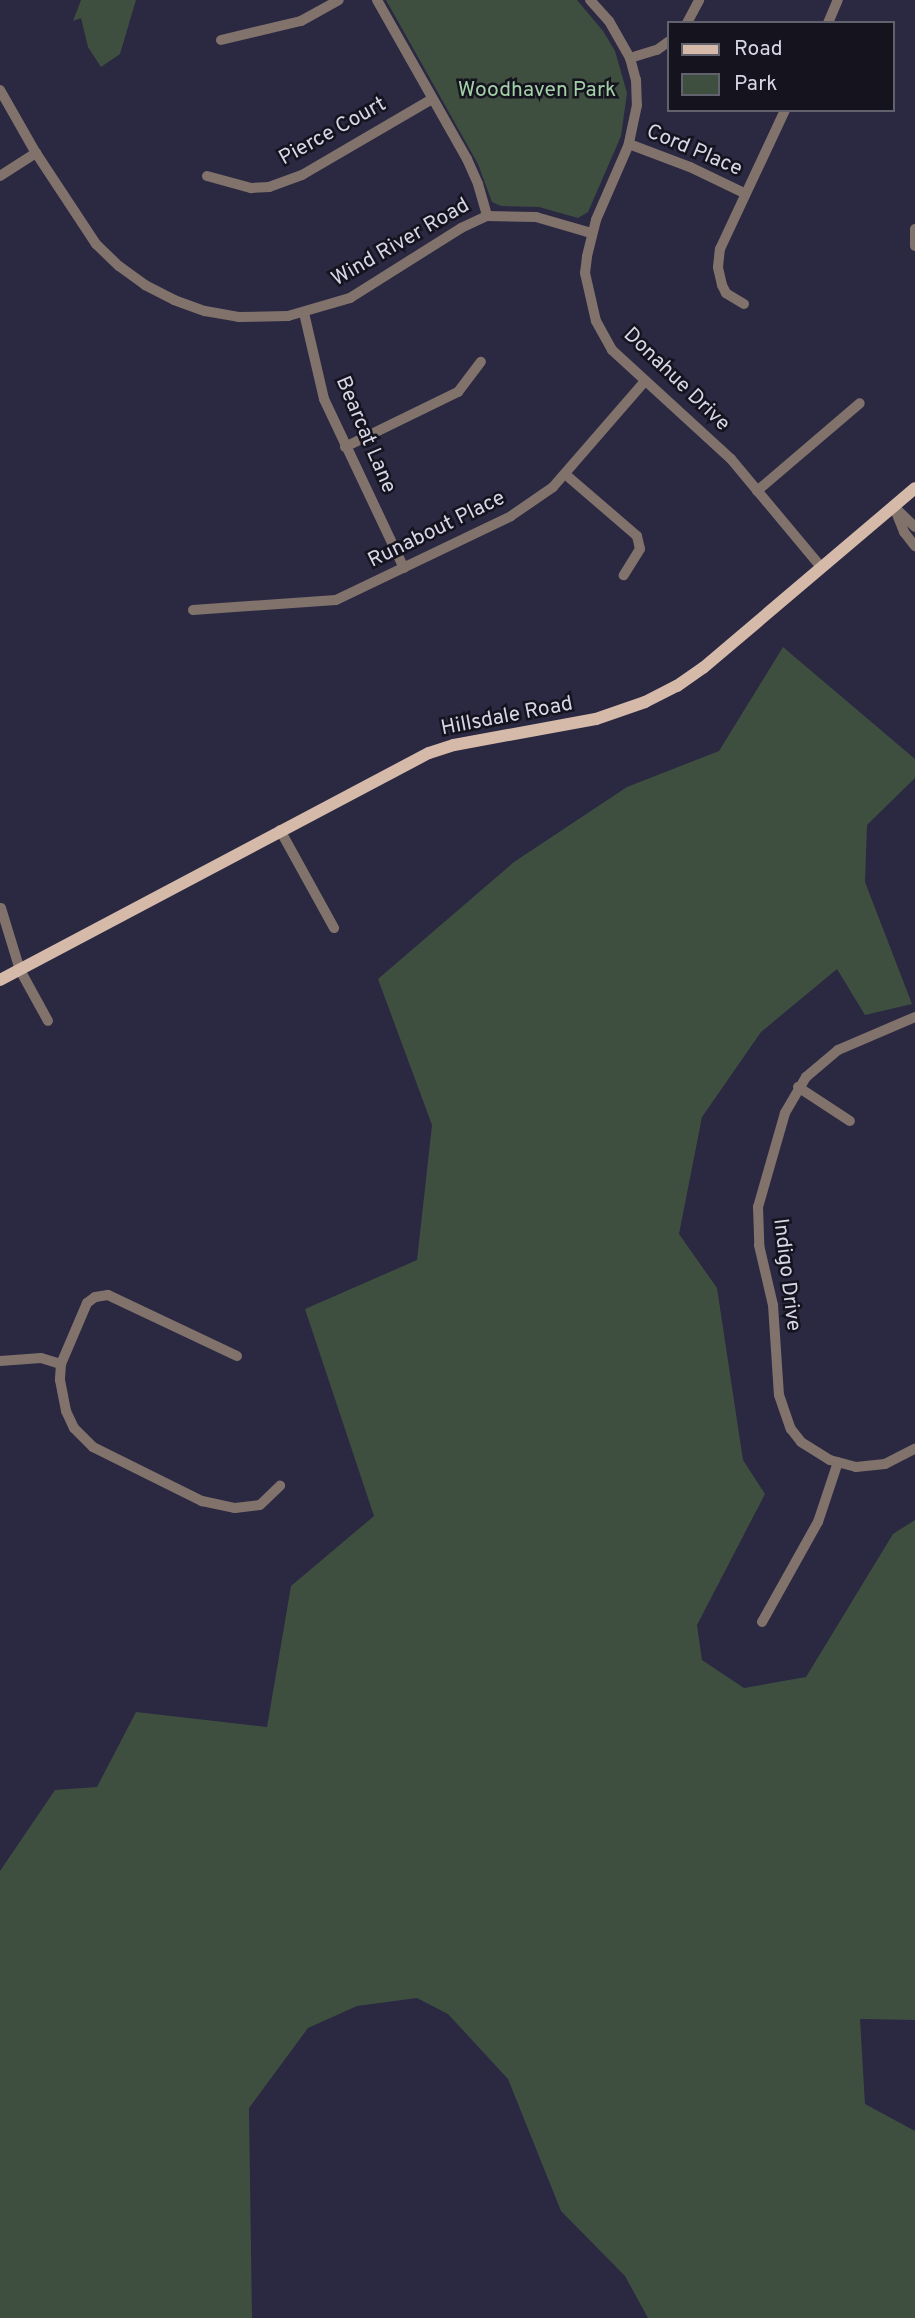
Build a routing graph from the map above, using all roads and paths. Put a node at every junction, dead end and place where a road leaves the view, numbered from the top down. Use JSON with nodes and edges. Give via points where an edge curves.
{"nodes":[{"id":1,"x":338,"y":0,"type":"edge"},
{"id":2,"x":377,"y":0,"type":"edge"},
{"id":3,"x":590,"y":0,"type":"edge"},
{"id":4,"x":699,"y":0,"type":"edge"},
{"id":5,"x":838,"y":0,"type":"edge"},
{"id":6,"x":688,"y":21,"type":"edge"},
{"id":7,"x":829,"y":21,"type":"edge"},
{"id":8,"x":221,"y":40,"type":"dead end"},
{"id":9,"x":666,"y":43,"type":"edge"},
{"id":10,"x":630,"y":58,"type":"junction"},
{"id":11,"x":0,"y":90,"type":"edge"},
{"id":12,"x":432,"y":99,"type":"junction"},
{"id":13,"x":784,"y":112,"type":"edge"},
{"id":14,"x":629,"y":144,"type":"junction"},
{"id":15,"x":36,"y":153,"type":"junction"},
{"id":16,"x":0,"y":176,"type":"edge"},
{"id":17,"x":208,"y":176,"type":"dead end"},
{"id":18,"x":744,"y":193,"type":"junction"},
{"id":19,"x":487,"y":216,"type":"junction"},
{"id":20,"x":915,"y":229,"type":"edge"},
{"id":21,"x":591,"y":233,"type":"junction"},
{"id":22,"x":915,"y":246,"type":"edge"},
{"id":23,"x":744,"y":304,"type":"dead end"},
{"id":24,"x":304,"y":313,"type":"junction"},
{"id":25,"x":481,"y":362,"type":"dead end"},
{"id":26,"x":645,"y":382,"type":"junction"},
{"id":27,"x":860,"y":403,"type":"dead end"},
{"id":28,"x":345,"y":447,"type":"junction"},
{"id":29,"x":565,"y":474,"type":"junction"},
{"id":30,"x":915,"y":488,"type":"edge"},
{"id":31,"x":757,"y":491,"type":"junction"},
{"id":32,"x":894,"y":507,"type":"junction"},
{"id":33,"x":915,"y":527,"type":"edge"},
{"id":34,"x":915,"y":546,"type":"edge"},
{"id":35,"x":820,"y":566,"type":"junction"},
{"id":36,"x":404,"y":568,"type":"junction"},
{"id":37,"x":624,"y":575,"type":"dead end"},
{"id":38,"x":193,"y":610,"type":"dead end"},
{"id":39,"x":280,"y":831,"type":"junction"},
{"id":40,"x":1,"y":908,"type":"edge"},
{"id":41,"x":334,"y":928,"type":"dead end"},
{"id":42,"x":20,"y":970,"type":"junction"},
{"id":43,"x":0,"y":980,"type":"edge"},
{"id":44,"x":915,"y":1017,"type":"edge"},
{"id":45,"x":48,"y":1021,"type":"dead end"},
{"id":46,"x":798,"y":1087,"type":"junction"},
{"id":47,"x":850,"y":1121,"type":"dead end"},
{"id":48,"x":237,"y":1356,"type":"dead end"},
{"id":49,"x":0,"y":1361,"type":"edge"},
{"id":50,"x":61,"y":1364,"type":"junction"},
{"id":51,"x":915,"y":1449,"type":"edge"},
{"id":52,"x":838,"y":1462,"type":"junction"},
{"id":53,"x":280,"y":1486,"type":"dead end"},
{"id":54,"x":762,"y":1622,"type":"dead end"}],
"edges":[{"from":1,"to":8,"type":"street","via":[[301,21]]},
{"from":2,"to":12,"type":"street"},
{"from":3,"to":10,"type":"street","name":"Donahue Drive","via":[[609,21]]},
{"from":4,"to":6,"type":"street"},
{"from":5,"to":7,"type":"street"},
{"from":9,"to":10,"type":"street"},
{"from":10,"to":14,"type":"street","name":"Donahue Drive","via":[[637,105]]},
{"from":11,"to":15,"type":"street","name":"Wind River Road"},
{"from":12,"to":17,"type":"street","name":"Pierce Court","via":[[302,175],[270,187],[251,188]]},
{"from":12,"to":19,"type":"street","via":[[478,184]]},
{"from":13,"to":18,"type":"street"},
{"from":14,"to":18,"type":"street","name":"Cord Place"},
{"from":14,"to":21,"type":"street","name":"Donahue Drive"},
{"from":15,"to":16,"type":"street"},
{"from":15,"to":24,"type":"street","name":"Wind River Road","via":[[96,244],[145,285],[181,303],[221,314],[255,318]]},
{"from":18,"to":23,"type":"street","via":[[720,249],[718,267],[726,293]]},
{"from":19,"to":21,"type":"street","name":"Wind River Road","via":[[536,217]]},
{"from":19,"to":24,"type":"street","name":"Wind River Road","via":[[350,298]]},
{"from":20,"to":22,"type":"street"},
{"from":21,"to":26,"type":"street","name":"Donahue Drive","via":[[585,273],[596,321],[612,349]]},
{"from":24,"to":28,"type":"street","name":"Bearcat Lane","via":[[324,399]]},
{"from":25,"to":28,"type":"street","via":[[458,392]]},
{"from":26,"to":29,"type":"street","name":"Runabout Place"},
{"from":26,"to":31,"type":"street","name":"Donahue Drive","via":[[731,459]]},
{"from":27,"to":31,"type":"street"},
{"from":28,"to":36,"type":"street","name":"Bearcat Lane"},
{"from":29,"to":36,"type":"street","name":"Runabout Place","via":[[512,516]]},
{"from":29,"to":37,"type":"street","via":[[637,536],[640,549]]},
{"from":30,"to":32,"type":"main road","name":"Hillsdale Road"},
{"from":31,"to":35,"type":"street","name":"Donahue Drive"},
{"from":32,"to":33,"type":"street"},
{"from":32,"to":34,"type":"street"},
{"from":32,"to":35,"type":"main road","name":"Hillsdale Road"},
{"from":35,"to":39,"type":"main road","name":"Hillsdale Road","via":[[703,668],[645,702],[596,719],[429,753]]},
{"from":36,"to":38,"type":"street","name":"Runabout Place","via":[[336,600]]},
{"from":39,"to":41,"type":"street"},
{"from":39,"to":42,"type":"main road","name":"Hillsdale Road"},
{"from":40,"to":42,"type":"street"},
{"from":42,"to":43,"type":"main road","name":"Hillsdale Road"},
{"from":42,"to":45,"type":"street"},
{"from":44,"to":46,"type":"street","name":"Indigo Drive","via":[[838,1050]]},
{"from":46,"to":47,"type":"street"},
{"from":46,"to":52,"type":"street","name":"Indigo Drive","via":[[785,1112],[762,1185],[760,1245],[773,1305],[781,1406],[801,1442]]},
{"from":48,"to":50,"type":"street","via":[[108,1295],[88,1303]]},
{"from":49,"to":50,"type":"street","via":[[41,1358]]},
{"from":50,"to":53,"type":"street","via":[[69,1420],[86,1441],[105,1454],[202,1501],[229,1508],[260,1505]]},
{"from":51,"to":52,"type":"street","name":"Indigo Drive","via":[[876,1466]]},
{"from":52,"to":54,"type":"street","via":[[818,1522]]}]}
